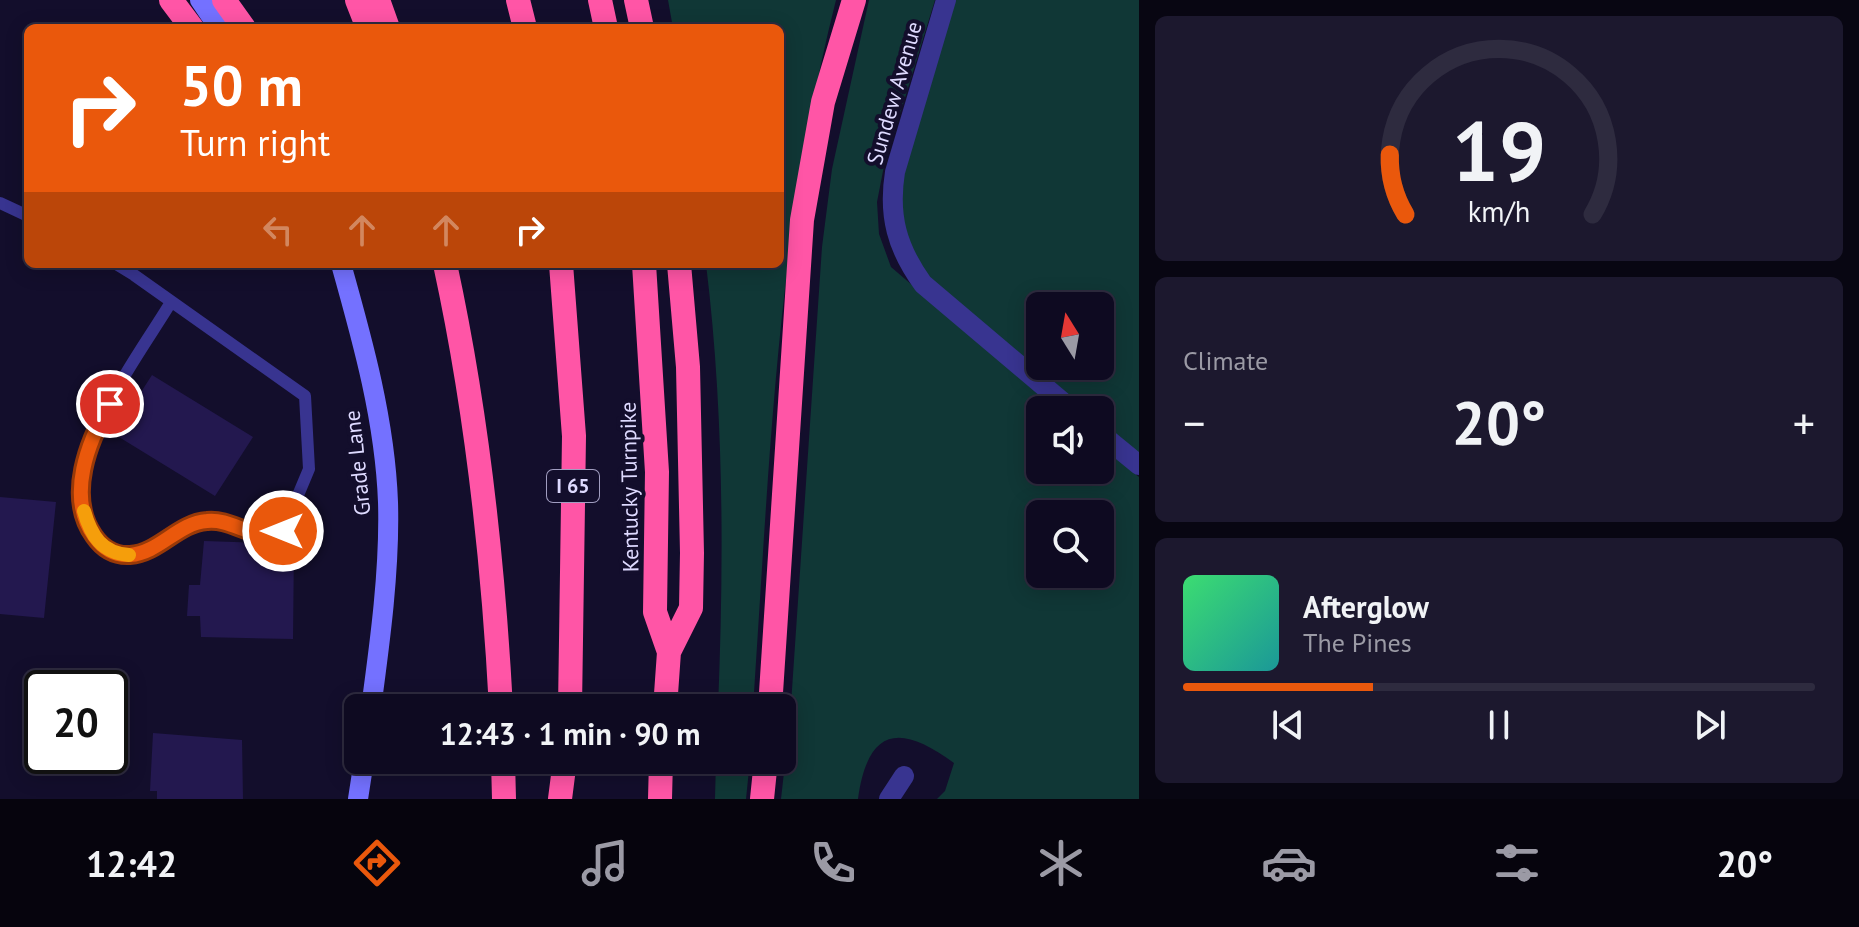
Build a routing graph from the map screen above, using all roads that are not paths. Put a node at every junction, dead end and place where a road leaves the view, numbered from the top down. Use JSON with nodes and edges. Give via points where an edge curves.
{"nodes":[{"id":1,"x":171,"y":0,"type":"edge"},
{"id":2,"x":200,"y":0,"type":"edge"},
{"id":3,"x":224,"y":0,"type":"edge"},
{"id":4,"x":357,"y":0,"type":"edge"},
{"id":5,"x":378,"y":0,"type":"edge"},
{"id":6,"x":518,"y":0,"type":"edge"},
{"id":7,"x":600,"y":0,"type":"edge"},
{"id":8,"x":636,"y":0,"type":"edge"},
{"id":9,"x":854,"y":0,"type":"edge"},
{"id":10,"x":946,"y":0,"type":"edge"},
{"id":11,"x":189,"y":24,"type":"edge"},
{"id":12,"x":216,"y":24,"type":"edge"},
{"id":13,"x":241,"y":24,"type":"edge"},
{"id":14,"x":366,"y":24,"type":"edge"},
{"id":15,"x":387,"y":24,"type":"edge"},
{"id":16,"x":524,"y":24,"type":"edge"},
{"id":17,"x":605,"y":24,"type":"edge"},
{"id":18,"x":641,"y":24,"type":"edge"},
{"id":19,"x":0,"y":203,"type":"edge"},
{"id":20,"x":24,"y":214,"type":"edge"},
{"id":21,"x":123,"y":268,"type":"edge"},
{"id":22,"x":141,"y":268,"type":"edge"},
{"id":23,"x":342,"y":268,"type":"edge"},
{"id":24,"x":446,"y":268,"type":"edge"},
{"id":25,"x":561,"y":268,"type":"edge"},
{"id":26,"x":644,"y":268,"type":"edge"},
{"id":27,"x":679,"y":268,"type":"edge"},
{"id":28,"x":134,"y":275,"type":"junction"},
{"id":29,"x":171,"y":302,"type":"junction"},
{"id":30,"x":1055,"y":396,"type":"edge"},
{"id":31,"x":1114,"y":444,"type":"edge"},
{"id":32,"x":1139,"y":465,"type":"edge"},
{"id":33,"x":669,"y":652,"type":"junction"},
{"id":34,"x":373,"y":694,"type":"edge"},
{"id":35,"x":500,"y":694,"type":"edge"},
{"id":36,"x":570,"y":694,"type":"edge"},
{"id":37,"x":666,"y":694,"type":"edge"},
{"id":38,"x":771,"y":694,"type":"edge"},
{"id":39,"x":362,"y":774,"type":"edge"},
{"id":40,"x":503,"y":774,"type":"edge"},
{"id":41,"x":563,"y":774,"type":"edge"},
{"id":42,"x":661,"y":774,"type":"edge"},
{"id":43,"x":765,"y":774,"type":"edge"},
{"id":44,"x":904,"y":776,"type":"dead end"},
{"id":45,"x":358,"y":799,"type":"edge"},
{"id":46,"x":504,"y":799,"type":"edge"},
{"id":47,"x":560,"y":799,"type":"edge"},
{"id":48,"x":660,"y":799,"type":"edge"},
{"id":49,"x":762,"y":799,"type":"edge"},
{"id":50,"x":889,"y":799,"type":"edge"}],
"edges":[{"from":1,"to":11,"type":"highway"},
{"from":2,"to":12,"type":"main road"},
{"from":3,"to":13,"type":"highway"},
{"from":4,"to":14,"type":"highway"},
{"from":5,"to":15,"type":"highway"},
{"from":6,"to":16,"type":"highway"},
{"from":7,"to":17,"type":"highway"},
{"from":8,"to":18,"type":"highway"},
{"from":9,"to":38,"type":"highway","via":[[823,102],[802,220]]},
{"from":10,"to":30,"type":"street","name":"Sundew Avenue","via":[[895,172],[891,213],[900,247],[923,284]]},
{"from":19,"to":20,"type":"lane"},
{"from":21,"to":28,"type":"lane"},
{"from":22,"to":28,"type":"lane"},
{"from":23,"to":34,"type":"main road","name":"Grade Lane","via":[[378,415],[388,503]]},
{"from":24,"to":35,"type":"highway","via":[[487,513]]},
{"from":25,"to":36,"type":"highway","number":"I 65","via":[[574,436]]},
{"from":26,"to":33,"type":"highway","name":"Kentucky Turnpike","via":[[657,472],[655,612]]},
{"from":27,"to":33,"type":"highway","via":[[688,367],[691,608]]},
{"from":28,"to":29,"type":"lane"},
{"from":29,"to":29,"type":"lane","via":[[305,396],[309,469],[283,531],[270,537],[208,520],[179,530],[147,552],[114,554],[89,528],[81,502],[86,458],[95,430]]},
{"from":31,"to":32,"type":"street"},
{"from":33,"to":37,"type":"highway","name":"Kentucky Turnpike"},
{"from":39,"to":45,"type":"main road"},
{"from":40,"to":46,"type":"highway"},
{"from":41,"to":47,"type":"highway"},
{"from":42,"to":48,"type":"highway"},
{"from":43,"to":49,"type":"highway"},
{"from":44,"to":50,"type":"street"}]}
